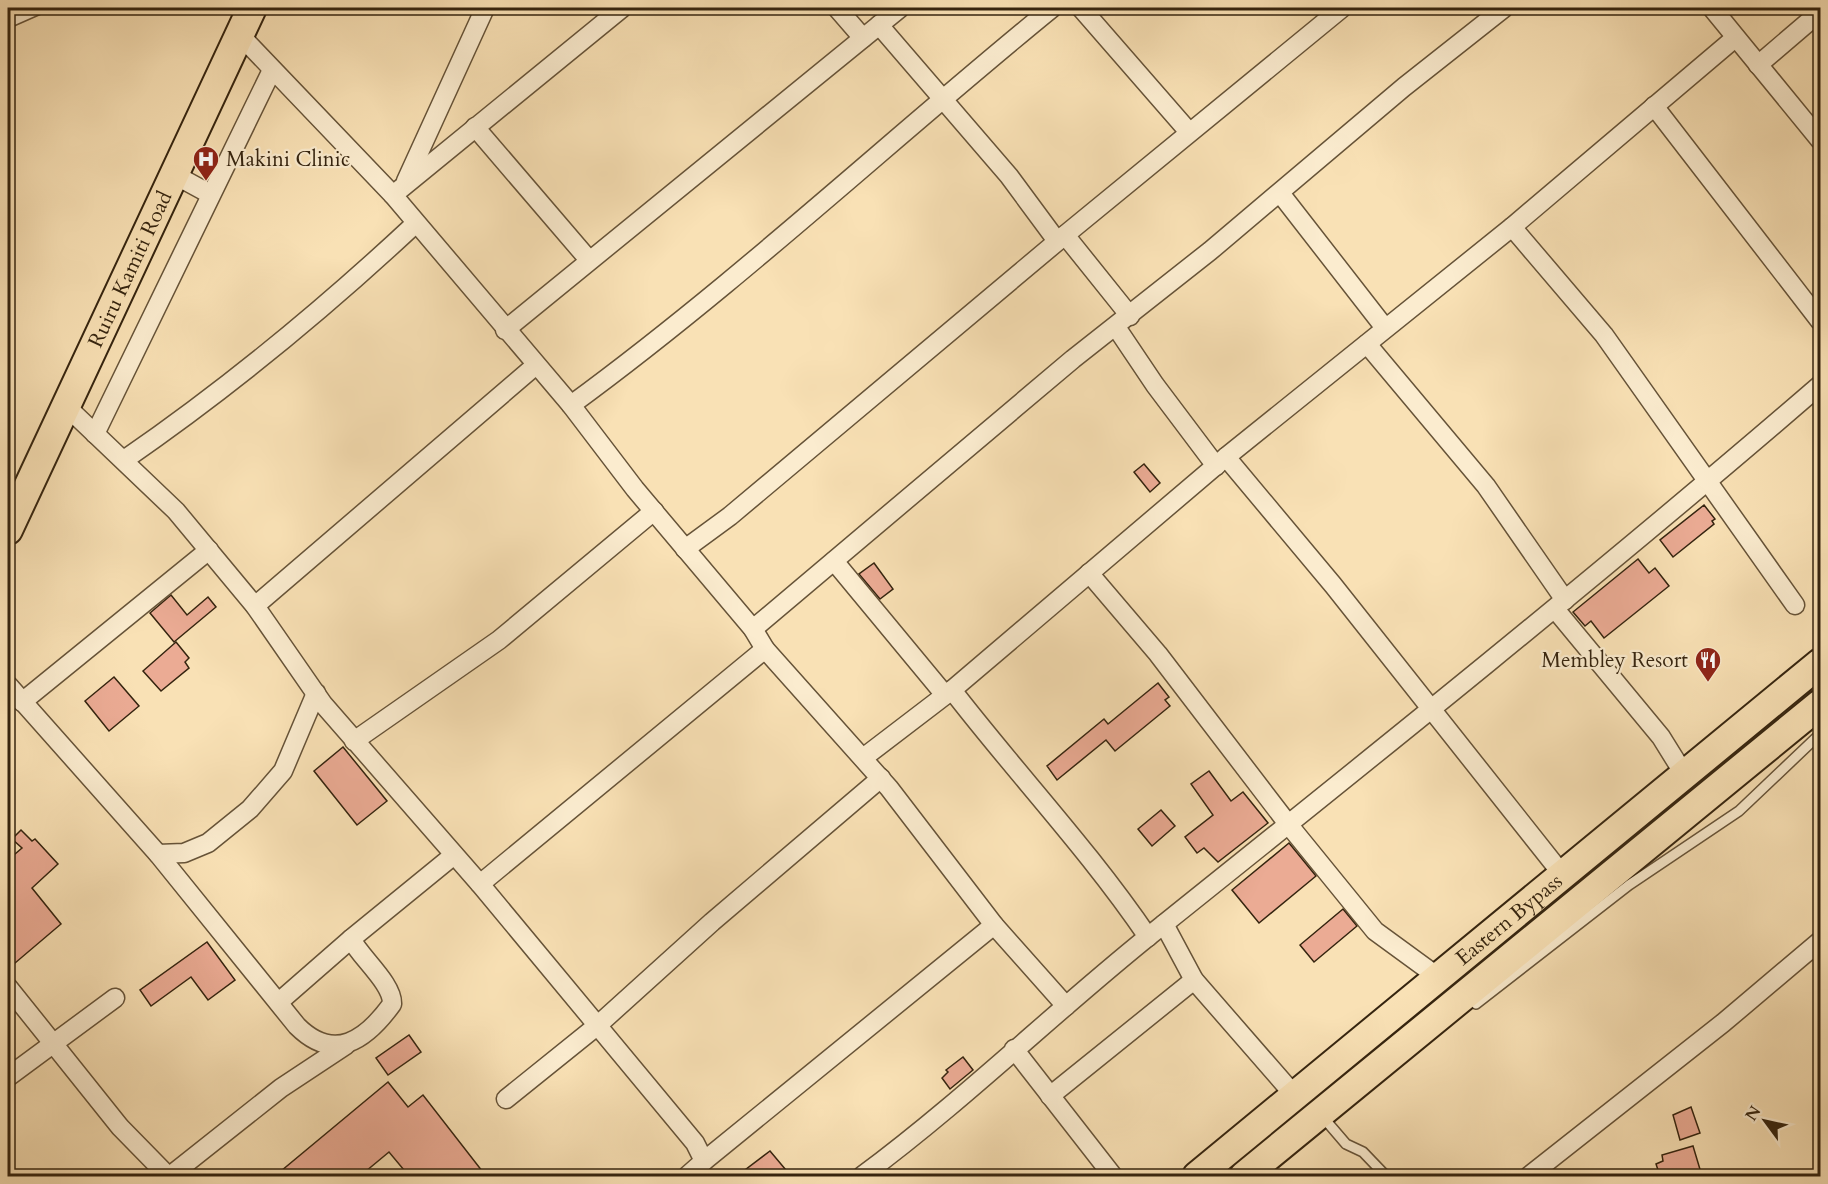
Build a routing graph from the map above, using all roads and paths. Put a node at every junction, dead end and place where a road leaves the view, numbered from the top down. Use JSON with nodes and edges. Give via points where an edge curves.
{"nodes":[{"id":1,"x":42,"y":8,"type":"edge"},
{"id":2,"x":252,"y":8,"type":"edge"},
{"id":3,"x":485,"y":8,"type":"edge"},
{"id":4,"x":622,"y":8,"type":"edge"},
{"id":5,"x":837,"y":8,"type":"edge"},
{"id":6,"x":900,"y":8,"type":"edge"},
{"id":7,"x":1052,"y":8,"type":"edge"},
{"id":8,"x":1081,"y":8,"type":"edge"},
{"id":9,"x":1342,"y":8,"type":"edge"},
{"id":10,"x":1504,"y":8,"type":"edge"},
{"id":11,"x":1712,"y":8,"type":"edge"},
{"id":12,"x":1821,"y":12,"type":"edge"},
{"id":13,"x":8,"y":23,"type":"edge"},
{"id":14,"x":879,"y":25,"type":"junction"},
{"id":15,"x":239,"y":34,"type":"junction"},
{"id":16,"x":863,"y":38,"type":"junction"},
{"id":17,"x":1735,"y":38,"type":"junction"},
{"id":18,"x":1758,"y":65,"type":"junction"},
{"id":19,"x":272,"y":69,"type":"junction"},
{"id":20,"x":942,"y":97,"type":"junction"},
{"id":21,"x":1654,"y":106,"type":"junction"},
{"id":22,"x":475,"y":127,"type":"junction"},
{"id":23,"x":1189,"y":132,"type":"junction"},
{"id":24,"x":1821,"y":140,"type":"edge"},
{"id":25,"x":175,"y":175,"type":"junction"},
{"id":26,"x":398,"y":190,"type":"junction"},
{"id":27,"x":1280,"y":193,"type":"junction"},
{"id":28,"x":210,"y":194,"type":"junction"},
{"id":29,"x":415,"y":224,"type":"junction"},
{"id":30,"x":1512,"y":227,"type":"junction"},
{"id":31,"x":1061,"y":238,"type":"junction"},
{"id":32,"x":589,"y":260,"type":"junction"},
{"id":33,"x":1123,"y":321,"type":"junction"},
{"id":34,"x":1821,"y":321,"type":"edge"},
{"id":35,"x":1385,"y":328,"type":"junction"},
{"id":36,"x":506,"y":330,"type":"junction"},
{"id":37,"x":1367,"y":344,"type":"junction"},
{"id":38,"x":536,"y":365,"type":"junction"},
{"id":39,"x":1821,"y":385,"type":"edge"},
{"id":40,"x":571,"y":405,"type":"junction"},
{"id":41,"x":67,"y":407,"type":"junction"},
{"id":42,"x":95,"y":434,"type":"junction"},
{"id":43,"x":124,"y":460,"type":"junction"},
{"id":44,"x":1221,"y":462,"type":"junction"},
{"id":45,"x":1706,"y":482,"type":"junction"},
{"id":46,"x":654,"y":512,"type":"junction"},
{"id":47,"x":8,"y":530,"type":"edge"},
{"id":48,"x":685,"y":549,"type":"junction"},
{"id":49,"x":209,"y":550,"type":"junction"},
{"id":50,"x":834,"y":561,"type":"junction"},
{"id":51,"x":1089,"y":573,"type":"junction"},
{"id":52,"x":1560,"y":604,"type":"junction"},
{"id":53,"x":1795,"y":605,"type":"dead end"},
{"id":54,"x":255,"y":606,"type":"junction"},
{"id":55,"x":753,"y":629,"type":"junction"},
{"id":56,"x":765,"y":649,"type":"junction"},
{"id":57,"x":1821,"y":663,"type":"edge"},
{"id":58,"x":8,"y":685,"type":"edge"},
{"id":59,"x":948,"y":692,"type":"junction"},
{"id":60,"x":316,"y":693,"type":"junction"},
{"id":61,"x":22,"y":702,"type":"junction"},
{"id":62,"x":1821,"y":704,"type":"edge"},
{"id":63,"x":1430,"y":708,"type":"junction"},
{"id":64,"x":1821,"y":734,"type":"edge"},
{"id":65,"x":354,"y":741,"type":"junction"},
{"id":66,"x":863,"y":758,"type":"junction"},
{"id":67,"x":1684,"y":774,"type":"junction"},
{"id":68,"x":881,"y":778,"type":"junction"},
{"id":69,"x":1288,"y":824,"type":"junction"},
{"id":70,"x":158,"y":854,"type":"junction"},
{"id":71,"x":454,"y":855,"type":"junction"},
{"id":72,"x":1562,"y":874,"type":"junction"},
{"id":73,"x":480,"y":884,"type":"junction"},
{"id":74,"x":1164,"y":924,"type":"junction"},
{"id":75,"x":994,"y":925,"type":"junction"},
{"id":76,"x":1148,"y":937,"type":"junction"},
{"id":77,"x":351,"y":939,"type":"junction"},
{"id":78,"x":1821,"y":941,"type":"edge"},
{"id":79,"x":1438,"y":977,"type":"junction"},
{"id":80,"x":1194,"y":980,"type":"junction"},
{"id":81,"x":8,"y":987,"type":"edge"},
{"id":82,"x":115,"y":998,"type":"dead end"},
{"id":83,"x":280,"y":1001,"type":"junction"},
{"id":84,"x":1066,"y":1006,"type":"junction"},
{"id":85,"x":1470,"y":1008,"type":"dead end"},
{"id":86,"x":598,"y":1025,"type":"junction"},
{"id":87,"x":347,"y":1044,"type":"junction"},
{"id":88,"x":54,"y":1046,"type":"junction"},
{"id":89,"x":1014,"y":1049,"type":"junction"},
{"id":90,"x":8,"y":1077,"type":"edge"},
{"id":91,"x":1050,"y":1096,"type":"junction"},
{"id":92,"x":1295,"y":1096,"type":"junction"},
{"id":93,"x":506,"y":1099,"type":"dead end"},
{"id":94,"x":1320,"y":1114,"type":"junction"},
{"id":95,"x":704,"y":1161,"type":"junction"},
{"id":96,"x":885,"y":1170,"type":"edge"},
{"id":97,"x":1110,"y":1175,"type":"edge"},
{"id":98,"x":169,"y":1176,"type":"edge"},
{"id":99,"x":687,"y":1176,"type":"edge"},
{"id":100,"x":862,"y":1176,"type":"edge"},
{"id":101,"x":1197,"y":1176,"type":"edge"},
{"id":102,"x":1244,"y":1176,"type":"edge"},
{"id":103,"x":1386,"y":1176,"type":"edge"},
{"id":104,"x":1529,"y":1176,"type":"edge"}],
"edges":[{"from":1,"to":13,"type":"lane"},
{"from":2,"to":15,"type":"main road","name":"Ruiru Kamiti Road"},
{"from":3,"to":26,"type":"street"},
{"from":4,"to":22,"type":"street"},
{"from":5,"to":16,"type":"street"},
{"from":6,"to":14,"type":"street"},
{"from":7,"to":20,"type":"street"},
{"from":8,"to":23,"type":"street"},
{"from":9,"to":23,"type":"street"},
{"from":10,"to":27,"type":"street"},
{"from":11,"to":17,"type":"street"},
{"from":12,"to":18,"type":"street"},
{"from":14,"to":16,"type":"street"},
{"from":14,"to":20,"type":"street"},
{"from":15,"to":19,"type":"street"},
{"from":15,"to":25,"type":"main road","name":"Ruiru Kamiti Road"},
{"from":16,"to":32,"type":"street"},
{"from":17,"to":18,"type":"street"},
{"from":17,"to":21,"type":"street"},
{"from":18,"to":24,"type":"street"},
{"from":19,"to":26,"type":"street"},
{"from":19,"to":28,"type":"street"},
{"from":20,"to":31,"type":"street"},
{"from":20,"to":40,"type":"street","via":[[797,226]]},
{"from":21,"to":30,"type":"street"},
{"from":21,"to":34,"type":"street"},
{"from":22,"to":26,"type":"street"},
{"from":22,"to":32,"type":"street"},
{"from":23,"to":31,"type":"street"},
{"from":25,"to":28,"type":"street"},
{"from":25,"to":41,"type":"main road","name":"Ruiru Kamiti Road"},
{"from":26,"to":29,"type":"street"},
{"from":27,"to":33,"type":"street"},
{"from":27,"to":35,"type":"street"},
{"from":28,"to":42,"type":"street"},
{"from":29,"to":36,"type":"street"},
{"from":29,"to":43,"type":"street","via":[[185,418]]},
{"from":30,"to":35,"type":"street"},
{"from":30,"to":45,"type":"street","via":[[1604,335]]},
{"from":31,"to":33,"type":"street"},
{"from":31,"to":48,"type":"street","via":[[730,516]]},
{"from":32,"to":36,"type":"street"},
{"from":33,"to":44,"type":"street","via":[[1155,385]]},
{"from":33,"to":50,"type":"street"},
{"from":35,"to":37,"type":"street"},
{"from":36,"to":38,"type":"street"},
{"from":37,"to":44,"type":"street"},
{"from":37,"to":52,"type":"street","via":[[1486,486]]},
{"from":38,"to":40,"type":"street"},
{"from":38,"to":54,"type":"street"},
{"from":39,"to":45,"type":"street"},
{"from":40,"to":46,"type":"street"},
{"from":41,"to":42,"type":"street"},
{"from":41,"to":47,"type":"main road","name":"Ruiru Kamiti Road"},
{"from":42,"to":43,"type":"street"},
{"from":43,"to":49,"type":"street"},
{"from":44,"to":51,"type":"street"},
{"from":44,"to":63,"type":"street","via":[[1333,585]]},
{"from":45,"to":52,"type":"street"},
{"from":45,"to":53,"type":"street"},
{"from":46,"to":48,"type":"street"},
{"from":46,"to":65,"type":"street","via":[[499,640]]},
{"from":48,"to":55,"type":"street"},
{"from":49,"to":54,"type":"street"},
{"from":49,"to":61,"type":"street"},
{"from":50,"to":55,"type":"street"},
{"from":50,"to":59,"type":"street"},
{"from":51,"to":59,"type":"street"},
{"from":51,"to":69,"type":"street","via":[[1158,654]]},
{"from":52,"to":63,"type":"street"},
{"from":52,"to":67,"type":"street","via":[[1661,737]]},
{"from":54,"to":60,"type":"street"},
{"from":55,"to":56,"type":"street"},
{"from":56,"to":66,"type":"street"},
{"from":56,"to":73,"type":"street"},
{"from":57,"to":67,"type":"main road","name":"Eastern Bypass"},
{"from":58,"to":61,"type":"street"},
{"from":59,"to":66,"type":"street"},
{"from":59,"to":76,"type":"street","via":[[1126,904]]},
{"from":60,"to":65,"type":"street"},
{"from":60,"to":70,"type":"street","via":[[284,771],[250,809],[208,843],[184,853]]},
{"from":61,"to":70,"type":"street"},
{"from":62,"to":94,"type":"main road","name":"Eastern Bypass","via":[[1442,1021]]},
{"from":63,"to":69,"type":"street"},
{"from":63,"to":72,"type":"street"},
{"from":64,"to":85,"type":"lane","via":[[1739,811],[1629,885]]},
{"from":65,"to":71,"type":"street"},
{"from":66,"to":68,"type":"street"},
{"from":67,"to":72,"type":"main road","name":"Eastern Bypass"},
{"from":68,"to":75,"type":"street"},
{"from":68,"to":86,"type":"street"},
{"from":69,"to":74,"type":"street"},
{"from":69,"to":79,"type":"street","via":[[1375,931]]},
{"from":70,"to":83,"type":"street"},
{"from":71,"to":73,"type":"street"},
{"from":71,"to":77,"type":"street"},
{"from":72,"to":79,"type":"main road","name":"Eastern Bypass"},
{"from":73,"to":86,"type":"street"},
{"from":74,"to":76,"type":"street"},
{"from":74,"to":80,"type":"street"},
{"from":75,"to":84,"type":"street"},
{"from":75,"to":95,"type":"street"},
{"from":76,"to":84,"type":"street"},
{"from":77,"to":83,"type":"street"},
{"from":77,"to":87,"type":"street","via":[[389,990],[392,1004],[381,1019]]},
{"from":78,"to":104,"type":"street"},
{"from":79,"to":92,"type":"main road","name":"Eastern Bypass"},
{"from":80,"to":91,"type":"street"},
{"from":80,"to":92,"type":"street"},
{"from":81,"to":88,"type":"street"},
{"from":82,"to":88,"type":"street"},
{"from":83,"to":87,"type":"street","via":[[309,1038],[326,1046]]},
{"from":84,"to":89,"type":"street"},
{"from":86,"to":93,"type":"street"},
{"from":86,"to":95,"type":"street","via":[[695,1143]]},
{"from":87,"to":98,"type":"street","via":[[281,1088]]},
{"from":88,"to":90,"type":"street"},
{"from":88,"to":98,"type":"street","via":[[120,1127]]},
{"from":89,"to":91,"type":"street"},
{"from":89,"to":96,"type":"street"},
{"from":91,"to":97,"type":"street"},
{"from":92,"to":101,"type":"main road","name":"Eastern Bypass"},
{"from":94,"to":102,"type":"main road","name":"Eastern Bypass"},
{"from":94,"to":103,"type":"lane","via":[[1346,1144],[1363,1152]]},
{"from":95,"to":99,"type":"street"},
{"from":96,"to":100,"type":"street"}]}
